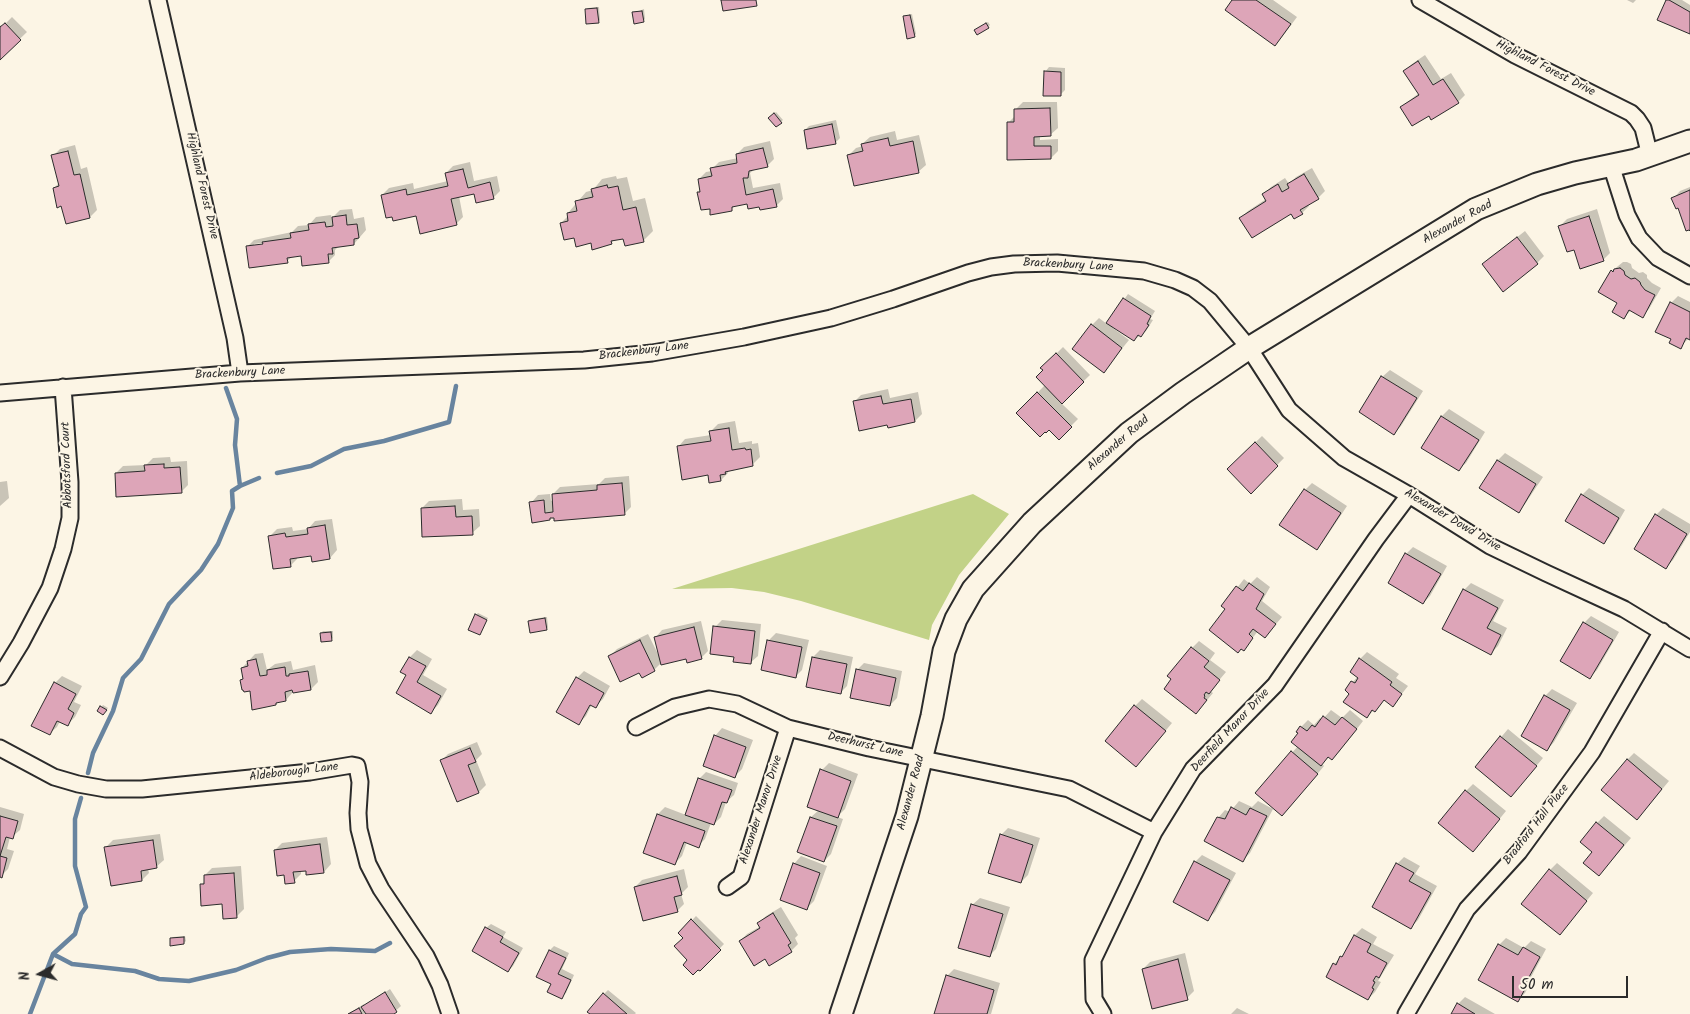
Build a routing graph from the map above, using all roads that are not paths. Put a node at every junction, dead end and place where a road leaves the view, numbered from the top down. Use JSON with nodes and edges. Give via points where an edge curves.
{"nodes":[{"id":1,"x":158,"y":0,"type":"edge"},
{"id":2,"x":1420,"y":0,"type":"edge"},
{"id":3,"x":1690,"y":141,"type":"edge"},
{"id":4,"x":1650,"y":156,"type":"junction"},
{"id":5,"x":1611,"y":165,"type":"junction"},
{"id":6,"x":1690,"y":276,"type":"edge"},
{"id":7,"x":1249,"y":348,"type":"junction"},
{"id":8,"x":240,"y":373,"type":"junction"},
{"id":9,"x":63,"y":387,"type":"junction"},
{"id":10,"x":0,"y":393,"type":"edge"},
{"id":11,"x":1409,"y":496,"type":"junction"},
{"id":12,"x":1662,"y":631,"type":"junction"},
{"id":13,"x":1690,"y":649,"type":"edge"},
{"id":14,"x":0,"y":677,"type":"edge"},
{"id":15,"x":636,"y":727,"type":"dead end"},
{"id":16,"x":788,"y":728,"type":"junction"},
{"id":17,"x":0,"y":748,"type":"edge"},
{"id":18,"x":922,"y":759,"type":"junction"},
{"id":19,"x":1154,"y":832,"type":"junction"},
{"id":20,"x":727,"y":887,"type":"dead end"},
{"id":21,"x":450,"y":1014,"type":"edge"},
{"id":22,"x":841,"y":1014,"type":"edge"},
{"id":23,"x":1103,"y":1014,"type":"edge"},
{"id":24,"x":1406,"y":1014,"type":"edge"}],
"edges":[{"from":1,"to":8,"type":"street","name":"Highland Forest Drive"},
{"from":2,"to":4,"type":"street","name":"Highland Forest Drive","via":[[1515,55],[1631,114],[1643,128]]},
{"from":3,"to":4,"type":"street","name":"Alexander Road"},
{"from":4,"to":5,"type":"street","name":"Alexander Road"},
{"from":5,"to":6,"type":"street","via":[[1627,215],[1639,238],[1658,258]]},
{"from":5,"to":7,"type":"street","name":"Alexander Road","via":[[1537,184],[1476,209]]},
{"from":7,"to":8,"type":"street","name":"Brackenbury Lane","via":[[1210,302],[1193,288],[1176,280],[1144,271],[1032,263],[968,273],[831,318],[652,353],[584,360]]},
{"from":7,"to":11,"type":"street","name":"Alexander Dowd Drive","via":[[1289,410],[1344,458]]},
{"from":7,"to":18,"type":"street","name":"Alexander Road","via":[[1129,433],[1032,523],[974,589],[956,619],[944,652]]},
{"from":8,"to":9,"type":"street","name":"Brackenbury Lane"},
{"from":9,"to":10,"type":"street","name":"Brackenbury Lane"},
{"from":9,"to":14,"type":"street","name":"Abbotsford Court","via":[[70,518],[50,588]]},
{"from":11,"to":12,"type":"street","name":"Alexander Dowd Drive","via":[[1490,546],[1624,609]]},
{"from":11,"to":19,"type":"street","name":"Deerfield Manor Drive","via":[[1275,685],[1193,769]]},
{"from":12,"to":13,"type":"street","name":"Alexander Dowd Drive"},
{"from":12,"to":24,"type":"street","name":"Bradford Hall Place","via":[[1592,752],[1519,852],[1467,909]]},
{"from":15,"to":16,"type":"street","name":"Deerhurst Lane","via":[[674,707],[709,699],[737,704]]},
{"from":16,"to":18,"type":"street","name":"Deerhurst Lane"},
{"from":16,"to":20,"type":"street","name":"Alexander Manor Drive","via":[[741,877]]},
{"from":17,"to":21,"type":"street","name":"Aldeborough Lane","via":[[54,776],[106,789],[142,789],[357,766],[359,829],[368,864],[381,890],[426,956]]},
{"from":18,"to":19,"type":"street","name":"Deerhurst Lane","via":[[1069,789]]},
{"from":18,"to":22,"type":"street","name":"Alexander Road","via":[[907,816]]},
{"from":19,"to":23,"type":"street","name":"Deerfield Manor Drive","via":[[1093,960],[1094,999]]}]}
